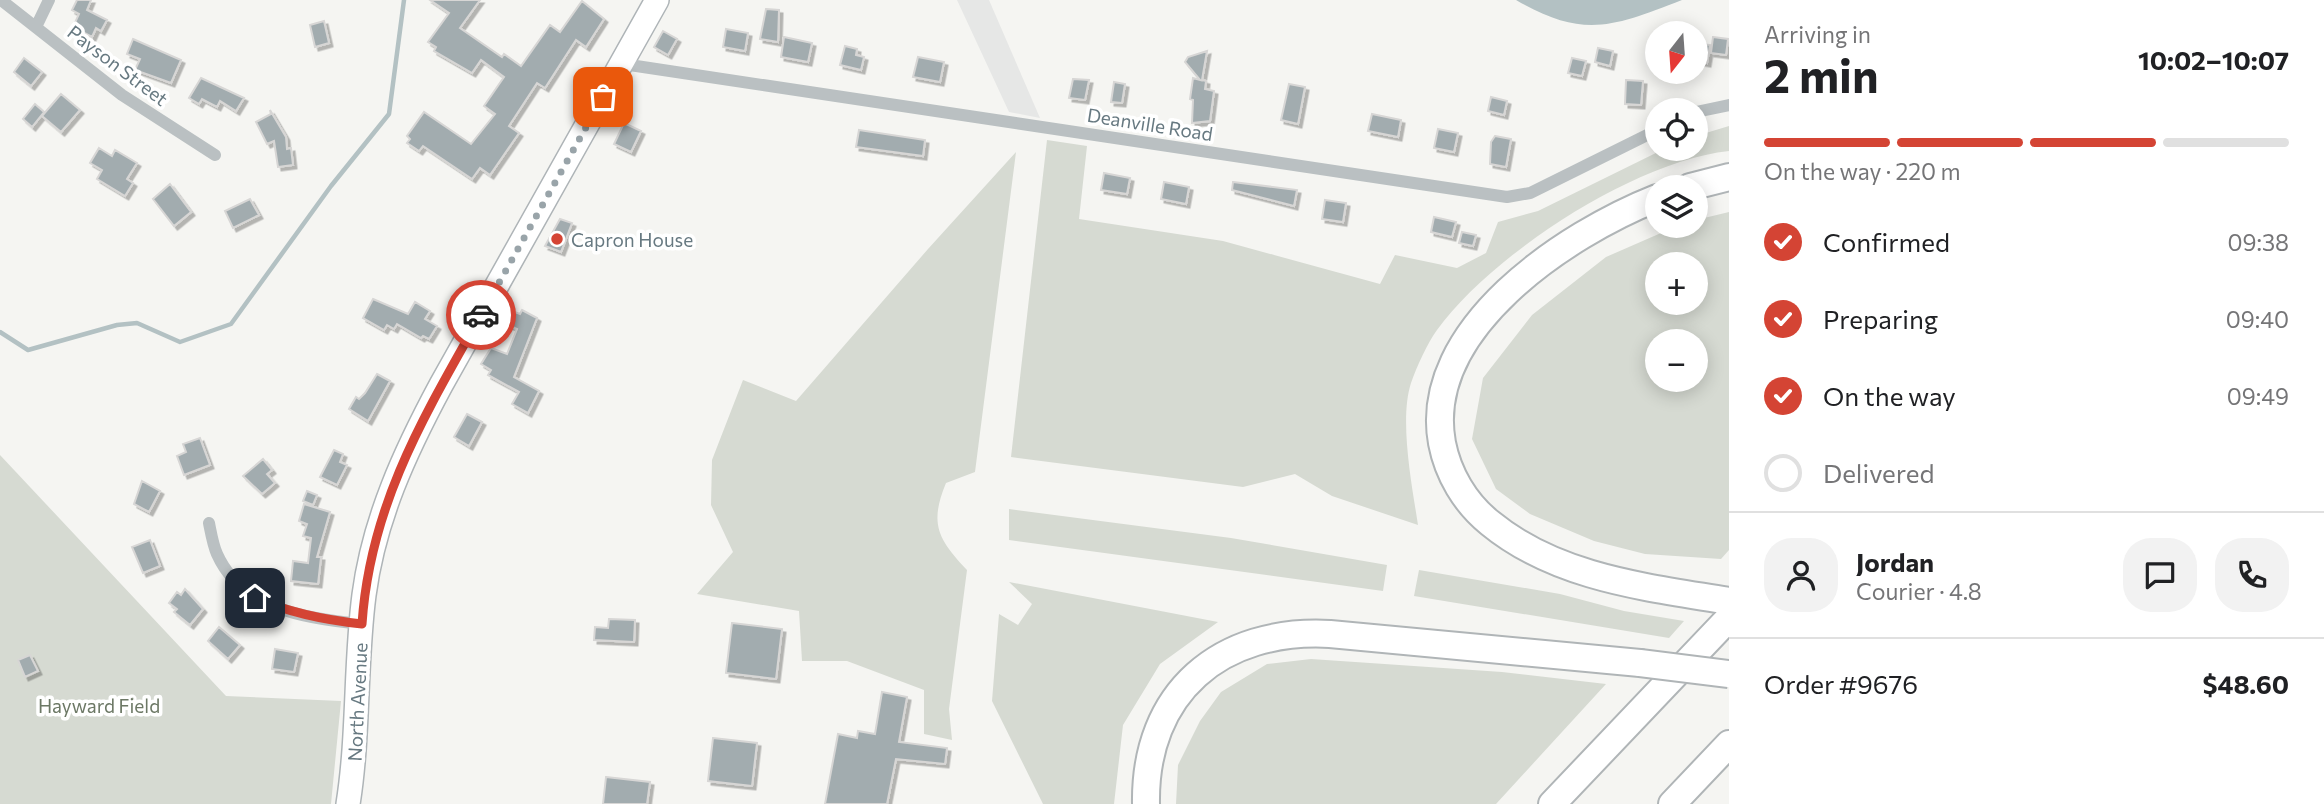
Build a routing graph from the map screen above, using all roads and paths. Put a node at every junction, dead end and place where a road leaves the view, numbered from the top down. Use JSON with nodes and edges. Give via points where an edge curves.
{"nodes":[{"id":1,"x":1,"y":0,"type":"edge"},
{"id":2,"x":49,"y":0,"type":"edge"},
{"id":3,"x":657,"y":0,"type":"edge"},
{"id":4,"x":36,"y":27,"type":"junction"},
{"id":5,"x":623,"y":64,"type":"junction"},
{"id":6,"x":1729,"y":105,"type":"edge"},
{"id":7,"x":1708,"y":109,"type":"edge"},
{"id":8,"x":1645,"y":136,"type":"edge"},
{"id":9,"x":215,"y":155,"type":"dead end"},
{"id":10,"x":1729,"y":177,"type":"edge"},
{"id":11,"x":1708,"y":182,"type":"edge"},
{"id":12,"x":1645,"y":204,"type":"edge"},
{"id":13,"x":209,"y":523,"type":"dead end"},
{"id":14,"x":1729,"y":601,"type":"edge"},
{"id":15,"x":1729,"y":618,"type":"edge"},
{"id":16,"x":362,"y":624,"type":"junction"},
{"id":17,"x":1729,"y":674,"type":"edge"},
{"id":18,"x":1729,"y":744,"type":"edge"},
{"id":19,"x":348,"y":804,"type":"edge"},
{"id":20,"x":1146,"y":804,"type":"edge"},
{"id":21,"x":1552,"y":804,"type":"edge"},
{"id":22,"x":1672,"y":804,"type":"edge"}],
"edges":[{"from":1,"to":4,"type":"street","name":"Payson Street"},
{"from":2,"to":4,"type":"street"},
{"from":3,"to":5,"type":"main road","name":"North Avenue"},
{"from":4,"to":9,"type":"street","name":"Payson Street","via":[[122,95]]},
{"from":5,"to":8,"type":"street","name":"Deanville Road","via":[[1507,197],[1530,193]]},
{"from":5,"to":16,"type":"main road","name":"North Avenue","via":[[410,442],[374,540]]},
{"from":6,"to":7,"type":"street"},
{"from":10,"to":11,"type":"highway"},
{"from":12,"to":14,"type":"highway","via":[[1568,245],[1485,316],[1460,348],[1445,380],[1441,439],[1464,496],[1488,523],[1518,543],[1586,573]]},
{"from":13,"to":16,"type":"street","via":[[217,554],[230,575],[255,598],[322,620]]},
{"from":15,"to":21,"type":"highway"},
{"from":16,"to":19,"type":"main road","name":"North Avenue"},
{"from":17,"to":20,"type":"highway","bridge":true,"via":[[1330,634],[1262,638],[1214,660],[1174,699],[1151,748]]},
{"from":18,"to":22,"type":"highway"}]}
